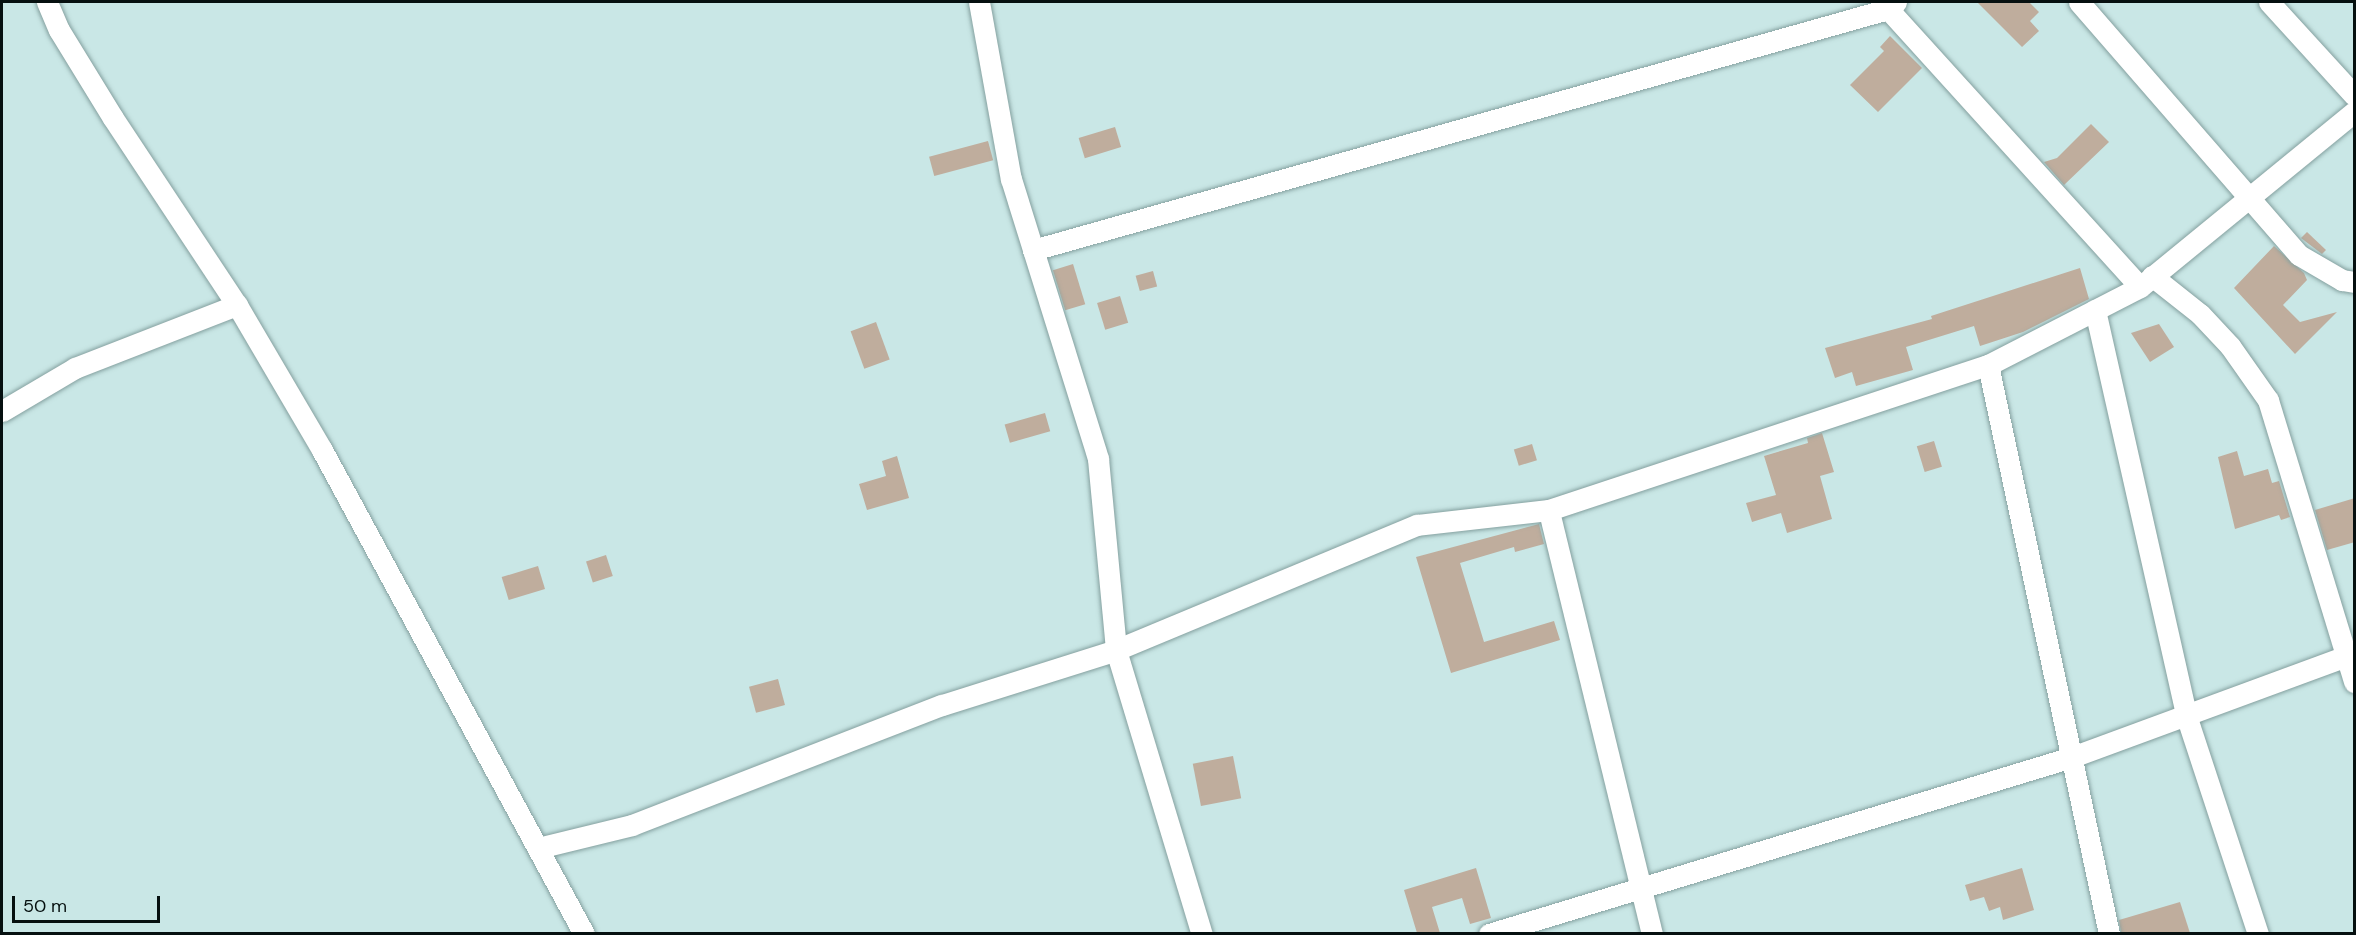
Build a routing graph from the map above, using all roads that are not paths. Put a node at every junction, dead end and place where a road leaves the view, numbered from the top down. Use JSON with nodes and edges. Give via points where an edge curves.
{"nodes":[{"id":1,"x":47,"y":2,"type":"edge"},
{"id":2,"x":979,"y":2,"type":"edge"},
{"id":3,"x":2079,"y":2,"type":"edge"},
{"id":4,"x":2269,"y":2,"type":"edge"},
{"id":5,"x":1892,"y":5,"type":"edge"},
{"id":6,"x":2355,"y":95,"type":"edge"},
{"id":7,"x":2355,"y":111,"type":"edge"},
{"id":8,"x":2250,"y":197,"type":"junction"},
{"id":9,"x":1033,"y":250,"type":"junction"},
{"id":10,"x":2146,"y":282,"type":"junction"},
{"id":11,"x":2355,"y":282,"type":"edge"},
{"id":12,"x":237,"y":305,"type":"junction"},
{"id":13,"x":2095,"y":310,"type":"junction"},
{"id":14,"x":1988,"y":365,"type":"junction"},
{"id":15,"x":2,"y":411,"type":"edge"},
{"id":16,"x":1549,"y":510,"type":"junction"},
{"id":17,"x":1116,"y":650,"type":"junction"},
{"id":18,"x":2351,"y":654,"type":"edge"},
{"id":19,"x":2355,"y":682,"type":"edge"},
{"id":20,"x":2186,"y":715,"type":"junction"},
{"id":21,"x":2072,"y":757,"type":"junction"},
{"id":22,"x":538,"y":848,"type":"junction"},
{"id":23,"x":1642,"y":889,"type":"junction"},
{"id":24,"x":584,"y":933,"type":"edge"},
{"id":25,"x":1202,"y":933,"type":"edge"},
{"id":26,"x":1489,"y":933,"type":"edge"},
{"id":27,"x":1652,"y":933,"type":"edge"},
{"id":28,"x":2109,"y":933,"type":"edge"},
{"id":29,"x":2258,"y":933,"type":"edge"}],
"edges":[{"from":1,"to":12,"type":"street","via":[[59,30],[113,118]]},
{"from":2,"to":9,"type":"street","via":[[1011,179]]},
{"from":3,"to":8,"type":"street"},
{"from":4,"to":6,"type":"street"},
{"from":5,"to":9,"type":"street"},
{"from":5,"to":10,"type":"street"},
{"from":7,"to":8,"type":"street"},
{"from":8,"to":10,"type":"street"},
{"from":8,"to":11,"type":"street","via":[[2299,255],[2342,280]]},
{"from":9,"to":17,"type":"street","via":[[1098,459]]},
{"from":10,"to":13,"type":"street"},
{"from":10,"to":18,"type":"street","via":[[2200,314],[2230,346],[2268,400]]},
{"from":12,"to":15,"type":"street","via":[[75,368]]},
{"from":12,"to":22,"type":"street","via":[[322,450]]},
{"from":13,"to":14,"type":"street"},
{"from":13,"to":20,"type":"street"},
{"from":14,"to":16,"type":"street"},
{"from":14,"to":21,"type":"street"},
{"from":16,"to":17,"type":"street","via":[[1417,525]]},
{"from":16,"to":23,"type":"street"},
{"from":17,"to":22,"type":"street","via":[[942,705],[632,825]]},
{"from":17,"to":25,"type":"street"},
{"from":18,"to":19,"type":"street"},
{"from":18,"to":20,"type":"street"},
{"from":20,"to":21,"type":"street"},
{"from":20,"to":29,"type":"street"},
{"from":21,"to":23,"type":"street"},
{"from":21,"to":28,"type":"street"},
{"from":22,"to":24,"type":"street"},
{"from":23,"to":26,"type":"street"},
{"from":23,"to":27,"type":"street"}]}
